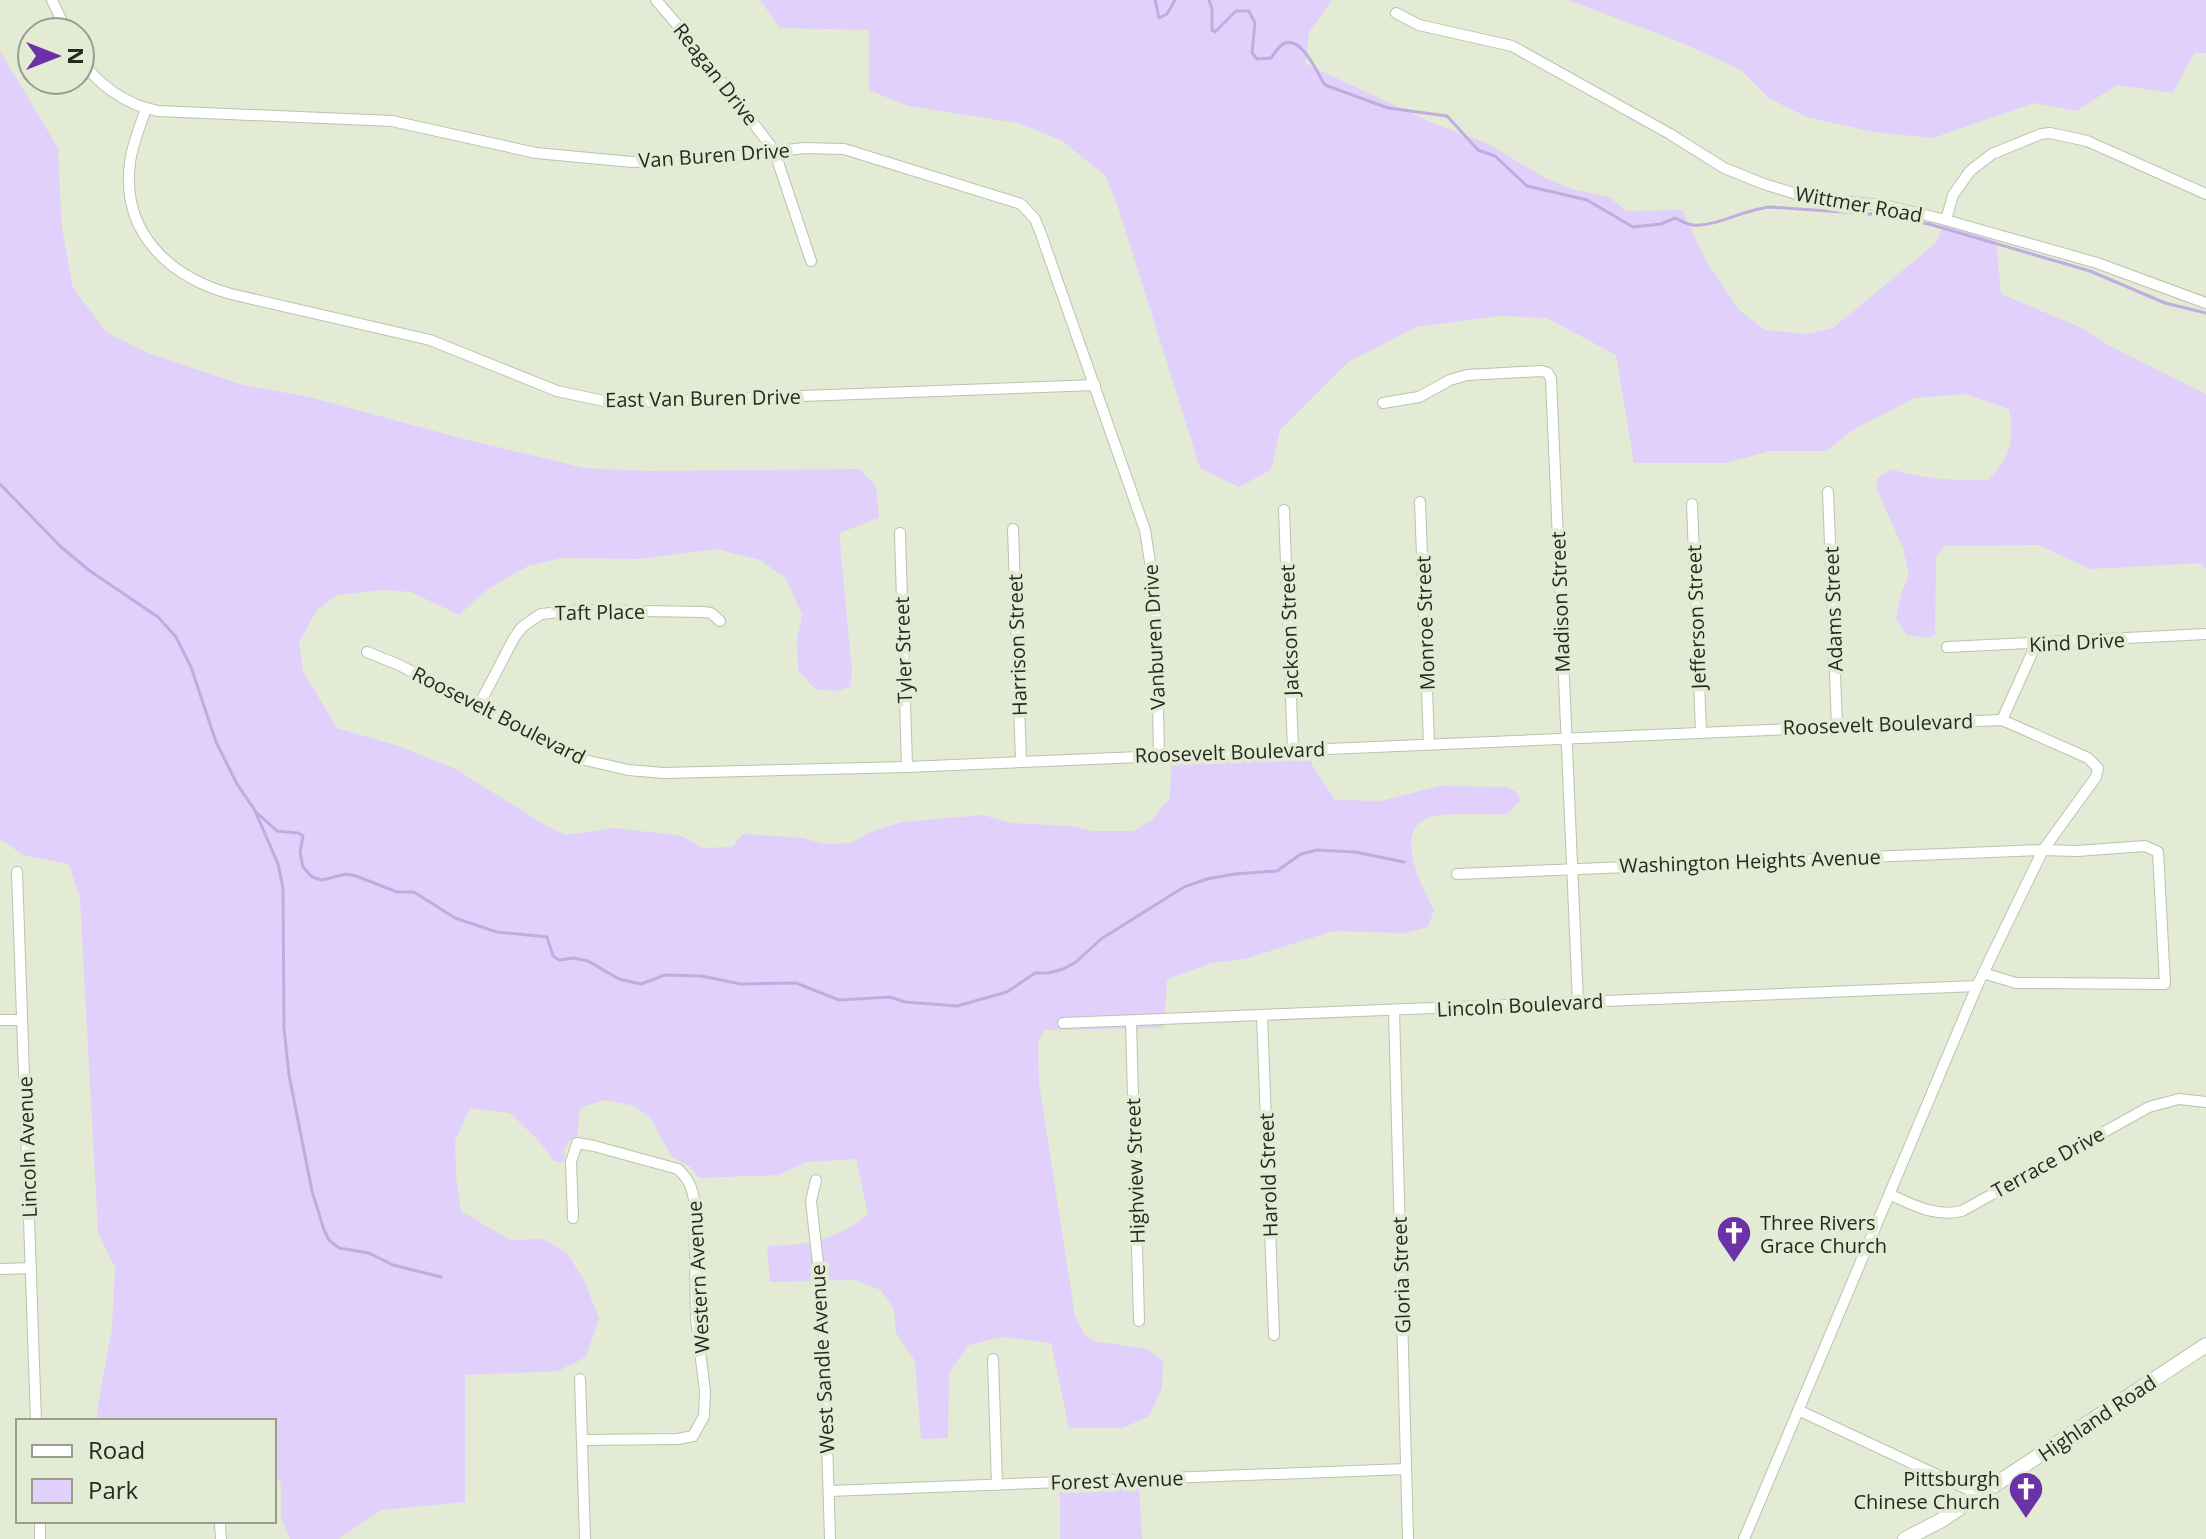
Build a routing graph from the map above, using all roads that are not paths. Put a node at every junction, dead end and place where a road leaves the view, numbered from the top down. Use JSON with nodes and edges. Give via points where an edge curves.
{"nodes":[{"id":1,"x":656,"y":0,"type":"edge"},
{"id":2,"x":1396,"y":13,"type":"dead end"},
{"id":3,"x":96,"y":76,"type":"edge"},
{"id":4,"x":146,"y":109,"type":"junction"},
{"id":5,"x":774,"y":150,"type":"junction"},
{"id":6,"x":2206,"y":194,"type":"edge"},
{"id":7,"x":1946,"y":220,"type":"junction"},
{"id":8,"x":811,"y":261,"type":"dead end"},
{"id":9,"x":2206,"y":303,"type":"edge"},
{"id":10,"x":1095,"y":385,"type":"junction"},
{"id":11,"x":1383,"y":403,"type":"dead end"},
{"id":12,"x":1828,"y":492,"type":"dead end"},
{"id":13,"x":1420,"y":502,"type":"dead end"},
{"id":14,"x":1692,"y":504,"type":"dead end"},
{"id":15,"x":1284,"y":510,"type":"dead end"},
{"id":16,"x":1013,"y":529,"type":"dead end"},
{"id":17,"x":900,"y":533,"type":"dead end"},
{"id":18,"x":720,"y":621,"type":"dead end"},
{"id":19,"x":2206,"y":634,"type":"edge"},
{"id":20,"x":2036,"y":644,"type":"junction"},
{"id":21,"x":1947,"y":647,"type":"dead end"},
{"id":22,"x":367,"y":652,"type":"dead end"},
{"id":23,"x":479,"y":705,"type":"junction"},
{"id":24,"x":2002,"y":720,"type":"junction"},
{"id":25,"x":1837,"y":726,"type":"junction"},
{"id":26,"x":1701,"y":731,"type":"junction"},
{"id":27,"x":1565,"y":739,"type":"junction"},
{"id":28,"x":1429,"y":744,"type":"junction"},
{"id":29,"x":1293,"y":750,"type":"junction"},
{"id":30,"x":1159,"y":755,"type":"junction"},
{"id":31,"x":1021,"y":761,"type":"junction"},
{"id":32,"x":907,"y":767,"type":"junction"},
{"id":33,"x":2043,"y":850,"type":"junction"},
{"id":34,"x":1571,"y":868,"type":"junction"},
{"id":35,"x":17,"y":872,"type":"dead end"},
{"id":36,"x":1457,"y":874,"type":"dead end"},
{"id":37,"x":1983,"y":973,"type":"junction"},
{"id":38,"x":1977,"y":986,"type":"junction"},
{"id":39,"x":1578,"y":1002,"type":"junction"},
{"id":40,"x":1394,"y":1011,"type":"junction"},
{"id":41,"x":1262,"y":1015,"type":"junction"},
{"id":42,"x":0,"y":1020,"type":"edge"},
{"id":43,"x":22,"y":1020,"type":"junction"},
{"id":44,"x":1131,"y":1021,"type":"junction"},
{"id":45,"x":1063,"y":1023,"type":"dead end"},
{"id":46,"x":2206,"y":1102,"type":"edge"},
{"id":47,"x":816,"y":1180,"type":"dead end"},
{"id":48,"x":1891,"y":1195,"type":"junction"},
{"id":49,"x":573,"y":1218,"type":"dead end"},
{"id":50,"x":31,"y":1268,"type":"junction"},
{"id":51,"x":0,"y":1269,"type":"edge"},
{"id":52,"x":1139,"y":1321,"type":"dead end"},
{"id":53,"x":1274,"y":1335,"type":"dead end"},
{"id":54,"x":2206,"y":1345,"type":"edge"},
{"id":55,"x":993,"y":1359,"type":"dead end"},
{"id":56,"x":580,"y":1379,"type":"dead end"},
{"id":57,"x":1798,"y":1410,"type":"junction"},
{"id":58,"x":36,"y":1419,"type":"edge"},
{"id":59,"x":582,"y":1440,"type":"junction"},
{"id":60,"x":1406,"y":1469,"type":"junction"},
{"id":61,"x":997,"y":1485,"type":"junction"},
{"id":62,"x":829,"y":1491,"type":"junction"},
{"id":63,"x":1980,"y":1495,"type":"junction"},
{"id":64,"x":1940,"y":1521,"type":"junction"},
{"id":65,"x":220,"y":1525,"type":"dead end"},
{"id":66,"x":221,"y":1539,"type":"edge"},
{"id":67,"x":585,"y":1539,"type":"edge"},
{"id":68,"x":830,"y":1539,"type":"edge"},
{"id":69,"x":1408,"y":1539,"type":"edge"},
{"id":70,"x":1744,"y":1539,"type":"edge"},
{"id":71,"x":1905,"y":1539,"type":"edge"},
{"id":72,"x":1939,"y":1539,"type":"edge"}],
"edges":[{"from":1,"to":5,"type":"street","name":"Reagan Drive"},
{"from":2,"to":7,"type":"street","name":"Wittmer Road","via":[[1419,25],[1512,46],[1745,178],[1803,196],[1888,206]]},
{"from":3,"to":4,"type":"street","name":"Van Buren Drive","via":[[107,88]]},
{"from":4,"to":5,"type":"street","name":"Van Buren Drive","via":[[392,121],[583,159],[670,162]]},
{"from":4,"to":10,"type":"street","name":"East Van Buren Drive","via":[[130,159],[131,198],[151,245],[178,272],[231,294],[430,340],[557,391],[643,402]]},
{"from":5,"to":8,"type":"street","name":"Reagan Drive"},
{"from":5,"to":10,"type":"street","name":"Van Buren Drive","via":[[844,149],[1011,199],[1029,210]]},
{"from":6,"to":7,"type":"street","via":[[2074,137],[2041,134],[1992,154],[1970,171],[1959,182]]},
{"from":7,"to":9,"type":"street","name":"Wittmer Road","via":[[2097,263]]},
{"from":10,"to":30,"type":"street","name":"Vanburen Drive","via":[[1148,543],[1156,601]]},
{"from":11,"to":27,"type":"street","name":"Madison Street","via":[[1419,397],[1450,380],[1477,374],[1548,373]]},
{"from":12,"to":25,"type":"street","name":"Adams Street"},
{"from":13,"to":28,"type":"street","name":"Monroe Street"},
{"from":14,"to":26,"type":"street","name":"Jefferson Street"},
{"from":15,"to":29,"type":"street","name":"Jackson Street"},
{"from":16,"to":31,"type":"street","name":"Harrison Street"},
{"from":17,"to":32,"type":"street","name":"Tyler Street"},
{"from":18,"to":23,"type":"street","name":"Taft Place","via":[[703,612],[541,614],[514,638]]},
{"from":19,"to":20,"type":"street","name":"Kind Drive"},
{"from":20,"to":21,"type":"street","name":"Kind Drive"},
{"from":20,"to":24,"type":"street"},
{"from":22,"to":23,"type":"street","name":"Roosevelt Boulevard"},
{"from":23,"to":32,"type":"street","name":"Roosevelt Boulevard","via":[[585,760],[628,770]]},
{"from":24,"to":25,"type":"street","name":"Roosevelt Boulevard"},
{"from":24,"to":33,"type":"street","name":"Roosevelt Boulevard","via":[[2088,758],[2098,768]]},
{"from":25,"to":26,"type":"street","name":"Roosevelt Boulevard"},
{"from":26,"to":27,"type":"street","name":"Roosevelt Boulevard"},
{"from":27,"to":28,"type":"street","name":"Roosevelt Boulevard"},
{"from":27,"to":34,"type":"street","name":"Madison Street"},
{"from":28,"to":29,"type":"street","name":"Roosevelt Boulevard"},
{"from":29,"to":30,"type":"street","name":"Roosevelt Boulevard"},
{"from":30,"to":31,"type":"street","name":"Roosevelt Boulevard"},
{"from":31,"to":32,"type":"street","name":"Roosevelt Boulevard"},
{"from":33,"to":34,"type":"street","name":"Washington Heights Avenue"},
{"from":33,"to":37,"type":"street"},
{"from":33,"to":37,"type":"street","name":"Washington Heights Avenue","via":[[2145,846],[2158,852],[2165,984],[2016,983]]},
{"from":34,"to":36,"type":"street","name":"Washington Heights Avenue"},
{"from":34,"to":39,"type":"street","name":"Madison Street"},
{"from":35,"to":43,"type":"street","name":"Lincoln Avenue"},
{"from":37,"to":38,"type":"street"},
{"from":38,"to":39,"type":"street","name":"Lincoln Boulevard"},
{"from":38,"to":48,"type":"street"},
{"from":39,"to":40,"type":"street","name":"Lincoln Boulevard"},
{"from":40,"to":41,"type":"street","name":"Lincoln Boulevard"},
{"from":40,"to":60,"type":"street","name":"Gloria Street"},
{"from":41,"to":44,"type":"street","name":"Lincoln Boulevard"},
{"from":41,"to":53,"type":"street","name":"Harold Street"},
{"from":42,"to":43,"type":"street"},
{"from":43,"to":50,"type":"street","name":"Lincoln Avenue"},
{"from":44,"to":45,"type":"street","name":"Lincoln Boulevard"},
{"from":44,"to":52,"type":"street","name":"Highview Street"},
{"from":46,"to":48,"type":"street","name":"Terrace Drive","via":[[2179,1099],[2149,1107],[1962,1211],[1931,1212]]},
{"from":47,"to":62,"type":"street","name":"West Sandle Avenue","via":[[811,1201],[823,1308]]},
{"from":48,"to":57,"type":"street"},
{"from":49,"to":59,"type":"street","name":"Western Avenue","via":[[571,1162],[577,1143],[678,1169],[692,1187],[696,1319],[705,1380],[704,1416],[693,1436]]},
{"from":50,"to":51,"type":"street"},
{"from":50,"to":58,"type":"street","name":"Lincoln Avenue"},
{"from":54,"to":63,"type":"street","name":"Highland Road"},
{"from":55,"to":61,"type":"street"},
{"from":56,"to":59,"type":"street"},
{"from":57,"to":63,"type":"street"},
{"from":57,"to":70,"type":"street"},
{"from":59,"to":67,"type":"street"},
{"from":60,"to":61,"type":"street","name":"Forest Avenue"},
{"from":60,"to":69,"type":"street","name":"Gloria Street"},
{"from":61,"to":62,"type":"street","name":"Forest Avenue"},
{"from":62,"to":68,"type":"street","name":"West Sandle Avenue"},
{"from":63,"to":64,"type":"street","name":"Highland Road"},
{"from":64,"to":71,"type":"street","name":"Highland Road"},
{"from":64,"to":72,"type":"street"},
{"from":65,"to":66,"type":"street"}]}
